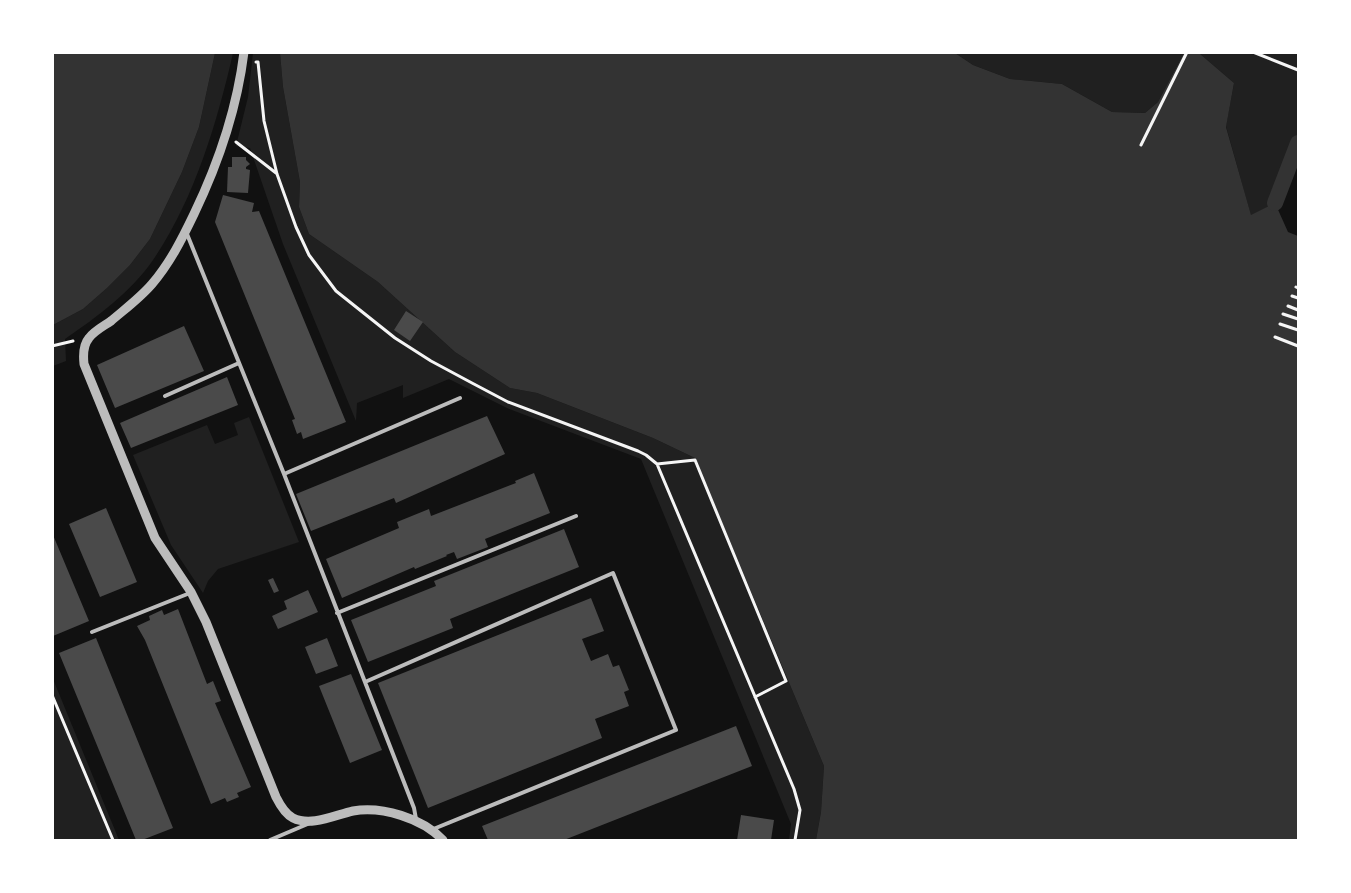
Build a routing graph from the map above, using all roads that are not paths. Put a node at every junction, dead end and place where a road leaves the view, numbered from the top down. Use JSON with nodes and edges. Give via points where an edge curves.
{"nodes":[{"id":1,"x":244,"y":52,"type":"edge"},
{"id":2,"x":186,"y":232,"type":"junction"},
{"id":3,"x":238,"y":363,"type":"junction"},
{"id":4,"x":165,"y":396,"type":"dead end"},
{"id":5,"x":460,"y":398,"type":"dead end"},
{"id":6,"x":284,"y":474,"type":"junction"},
{"id":7,"x":576,"y":516,"type":"dead end"},
{"id":8,"x":191,"y":592,"type":"junction"},
{"id":9,"x":337,"y":613,"type":"junction"},
{"id":10,"x":92,"y":632,"type":"dead end"},
{"id":11,"x":365,"y":682,"type":"junction"},
{"id":12,"x":316,"y":821,"type":"junction"},
{"id":13,"x":417,"y":822,"type":"junction"},
{"id":14,"x":430,"y":830,"type":"junction"},
{"id":15,"x":270,"y":840,"type":"edge"},
{"id":16,"x":443,"y":840,"type":"edge"}],
"edges":[{"from":1,"to":2,"type":"street","via":[[227,134]]},
{"from":2,"to":3,"type":"lane"},
{"from":2,"to":8,"type":"street","via":[[151,285],[89,338],[83,352],[84,364],[155,538]]},
{"from":3,"to":4,"type":"lane"},
{"from":3,"to":6,"type":"lane"},
{"from":5,"to":6,"type":"lane"},
{"from":6,"to":9,"type":"lane"},
{"from":7,"to":9,"type":"lane"},
{"from":8,"to":10,"type":"lane"},
{"from":8,"to":12,"type":"street","via":[[283,810],[293,818]]},
{"from":9,"to":11,"type":"lane"},
{"from":11,"to":13,"type":"lane"},
{"from":11,"to":14,"type":"lane","via":[[613,573],[676,730]]},
{"from":12,"to":13,"type":"street","via":[[372,810]]},
{"from":12,"to":15,"type":"lane"},
{"from":13,"to":14,"type":"street"},
{"from":14,"to":16,"type":"street"}]}
